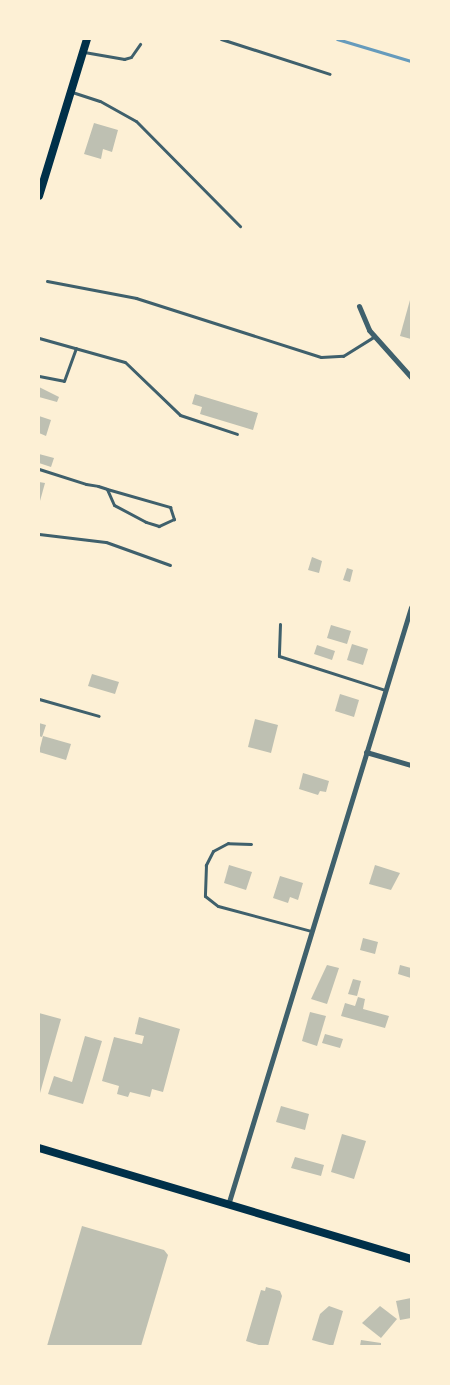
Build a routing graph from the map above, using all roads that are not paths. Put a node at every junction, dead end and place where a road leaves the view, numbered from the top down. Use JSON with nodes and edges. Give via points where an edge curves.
{"nodes":[{"id":1,"x":87,"y":39,"type":"edge"},
{"id":2,"x":221,"y":39,"type":"edge"},
{"id":3,"x":140,"y":44,"type":"dead end"},
{"id":4,"x":83,"y":51,"type":"junction"},
{"id":5,"x":330,"y":74,"type":"dead end"},
{"id":6,"x":70,"y":92,"type":"junction"},
{"id":7,"x":39,"y":196,"type":"edge"},
{"id":8,"x":240,"y":226,"type":"dead end"},
{"id":9,"x":47,"y":281,"type":"dead end"},
{"id":10,"x":359,"y":306,"type":"dead end"},
{"id":11,"x":375,"y":336,"type":"junction"},
{"id":12,"x":39,"y":338,"type":"edge"},
{"id":13,"x":76,"y":348,"type":"junction"},
{"id":14,"x":39,"y":376,"type":"edge"},
{"id":15,"x":411,"y":377,"type":"edge"},
{"id":16,"x":237,"y":434,"type":"dead end"},
{"id":17,"x":39,"y":469,"type":"edge"},
{"id":18,"x":107,"y":489,"type":"junction"},
{"id":19,"x":39,"y":534,"type":"edge"},
{"id":20,"x":170,"y":565,"type":"dead end"},
{"id":21,"x":411,"y":609,"type":"edge"},
{"id":22,"x":280,"y":624,"type":"dead end"},
{"id":23,"x":385,"y":690,"type":"junction"},
{"id":24,"x":39,"y":699,"type":"edge"},
{"id":25,"x":99,"y":716,"type":"dead end"},
{"id":26,"x":366,"y":752,"type":"junction"},
{"id":27,"x":411,"y":765,"type":"edge"},
{"id":28,"x":250,"y":844,"type":"dead end"},
{"id":29,"x":313,"y":931,"type":"junction"},
{"id":30,"x":39,"y":1148,"type":"edge"},
{"id":31,"x":228,"y":1205,"type":"junction"},
{"id":32,"x":411,"y":1259,"type":"edge"}],
"edges":[{"from":1,"to":4,"type":"main road"},
{"from":2,"to":5,"type":"lane"},
{"from":3,"to":4,"type":"lane","via":[[131,57],[124,59]]},
{"from":4,"to":6,"type":"main road"},
{"from":6,"to":7,"type":"main road"},
{"from":6,"to":8,"type":"lane","via":[[100,101],[136,121]]},
{"from":9,"to":11,"type":"lane","via":[[136,298],[321,357],[343,356]]},
{"from":10,"to":11,"type":"street"},
{"from":11,"to":15,"type":"street"},
{"from":12,"to":13,"type":"lane"},
{"from":13,"to":14,"type":"lane","via":[[64,381]]},
{"from":13,"to":16,"type":"lane","via":[[125,362],[180,415]]},
{"from":17,"to":18,"type":"lane"},
{"from":18,"to":18,"type":"lane","via":[[170,507],[174,519],[159,526],[146,522],[114,505]]},
{"from":19,"to":20,"type":"lane","via":[[106,542]]},
{"from":21,"to":23,"type":"street"},
{"from":22,"to":23,"type":"lane","via":[[279,656]]},
{"from":23,"to":26,"type":"street"},
{"from":24,"to":25,"type":"lane"},
{"from":26,"to":27,"type":"street"},
{"from":26,"to":29,"type":"street"},
{"from":28,"to":29,"type":"lane","via":[[228,843],[213,851],[206,865],[205,896],[218,906]]},
{"from":29,"to":31,"type":"street"},
{"from":30,"to":31,"type":"main road"},
{"from":31,"to":32,"type":"main road"}]}
